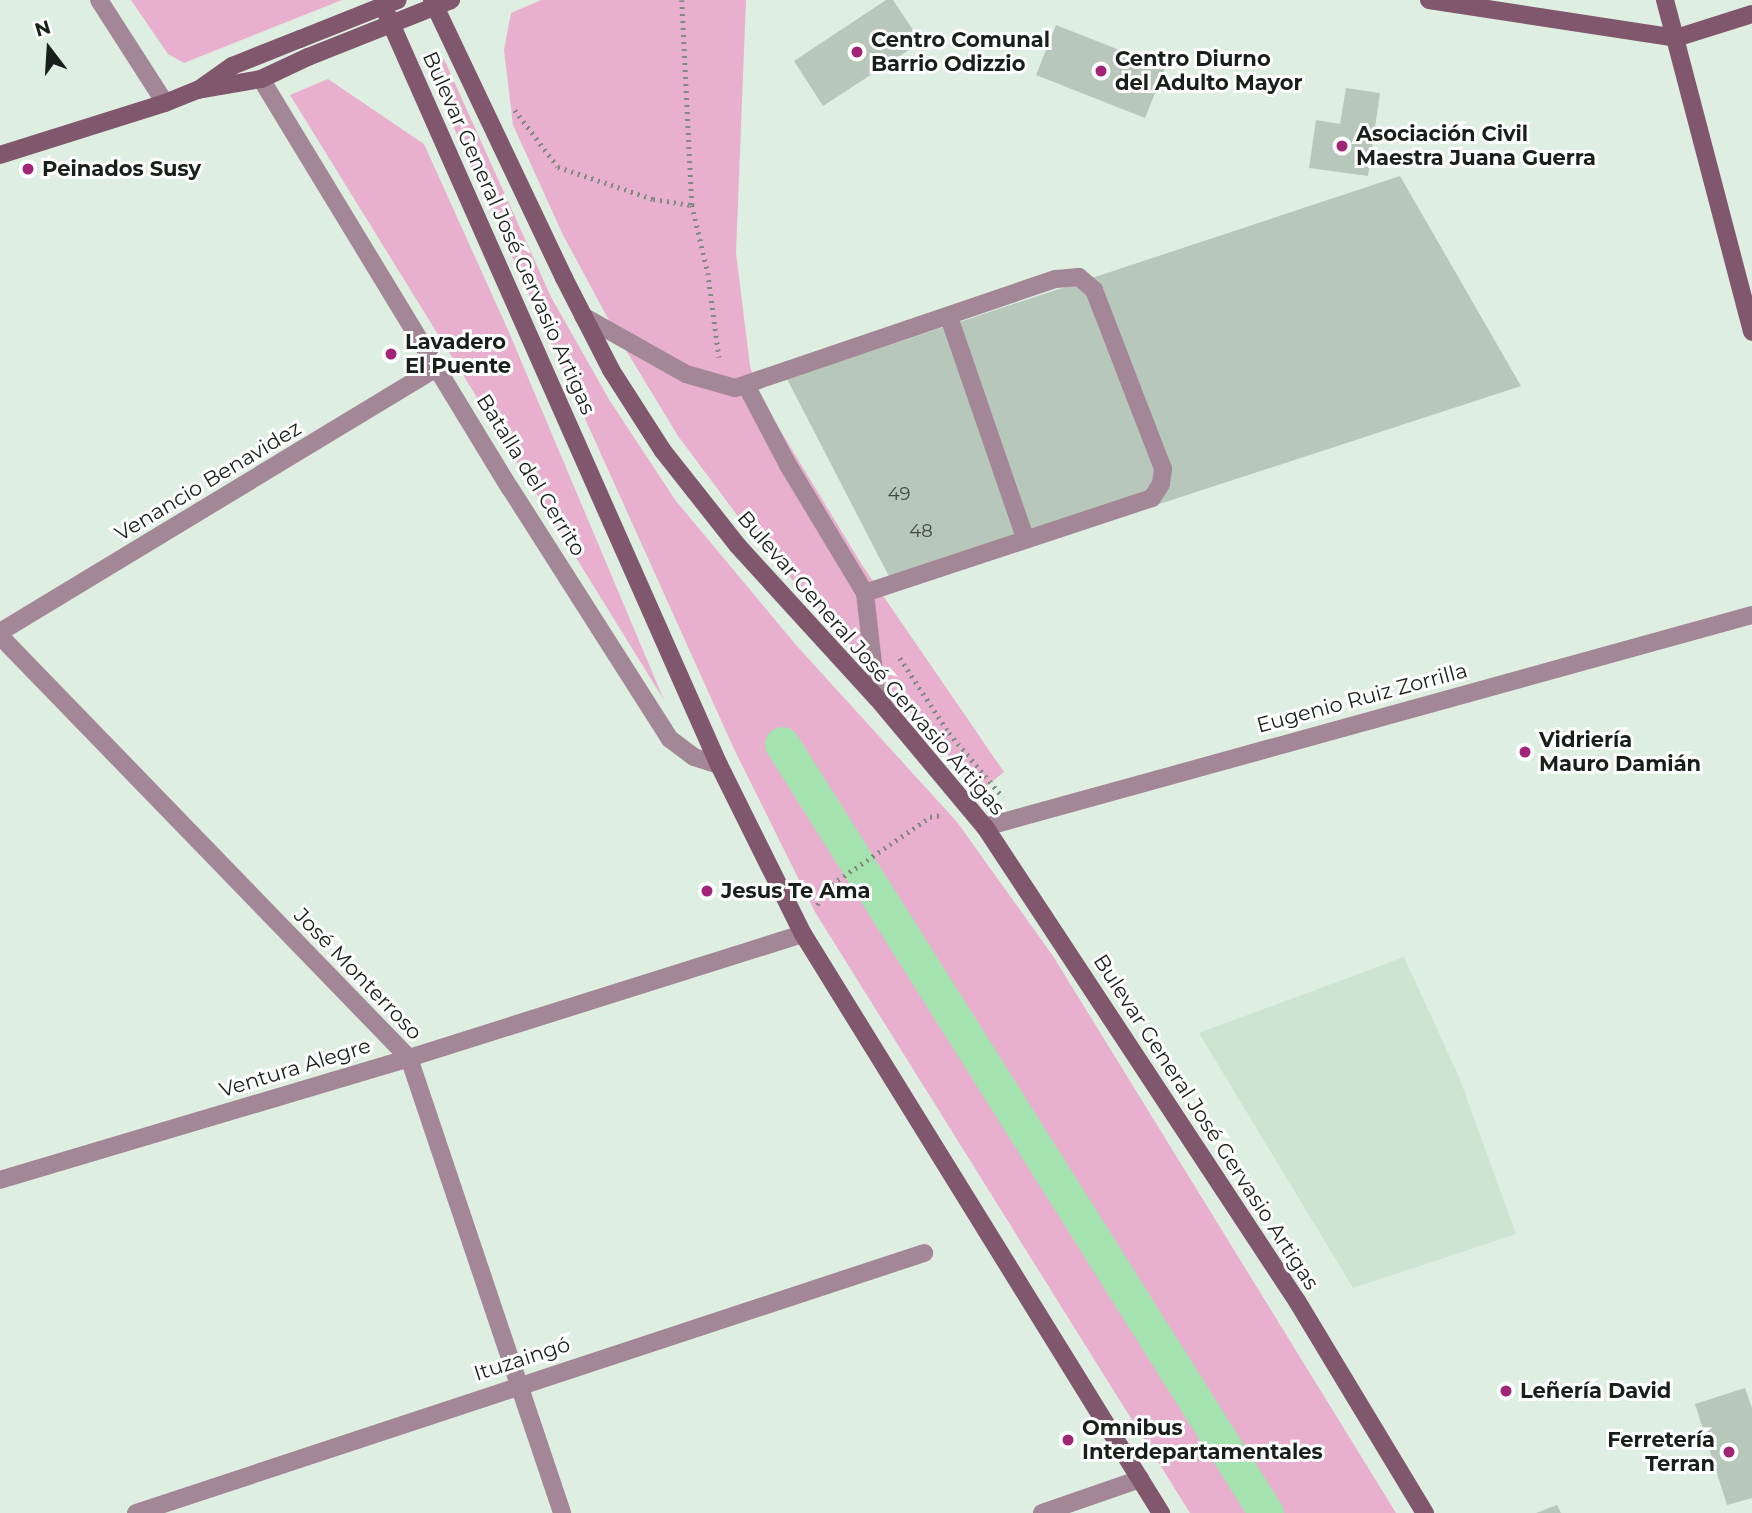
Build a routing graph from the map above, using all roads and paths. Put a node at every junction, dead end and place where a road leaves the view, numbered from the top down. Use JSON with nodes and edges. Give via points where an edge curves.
{"nodes":[{"id":1,"x":99,"y":0,"type":"edge"},
{"id":2,"x":381,"y":0,"type":"edge"},
{"id":3,"x":398,"y":0,"type":"edge"},
{"id":4,"x":432,"y":0,"type":"edge"},
{"id":5,"x":452,"y":0,"type":"edge"},
{"id":6,"x":1429,"y":0,"type":"edge"},
{"id":7,"x":1665,"y":0,"type":"edge"},
{"id":8,"x":1752,"y":14,"type":"edge"},
{"id":9,"x":1676,"y":38,"type":"junction"},
{"id":10,"x":261,"y":79,"type":"junction"},
{"id":11,"x":198,"y":90,"type":"junction"},
{"id":12,"x":509,"y":102,"type":"dead end"},
{"id":13,"x":164,"y":103,"type":"junction"},
{"id":14,"x":0,"y":155,"type":"edge"},
{"id":15,"x":691,"y":205,"type":"dead end"},
{"id":16,"x":583,"y":316,"type":"junction"},
{"id":17,"x":948,"y":317,"type":"junction"},
{"id":18,"x":1752,"y":332,"type":"edge"},
{"id":19,"x":439,"y":367,"type":"junction"},
{"id":20,"x":747,"y":387,"type":"junction"},
{"id":21,"x":1025,"y":538,"type":"junction"},
{"id":22,"x":865,"y":593,"type":"junction"},
{"id":23,"x":1752,"y":615,"type":"edge"},
{"id":24,"x":0,"y":634,"type":"edge"},
{"id":25,"x":877,"y":698,"type":"junction"},
{"id":26,"x":719,"y":765,"type":"junction"},
{"id":27,"x":930,"y":817,"type":"dead end"},
{"id":28,"x":985,"y":827,"type":"junction"},
{"id":29,"x":826,"y":888,"type":"dead end"},
{"id":30,"x":803,"y":934,"type":"junction"},
{"id":31,"x":409,"y":1058,"type":"junction"},
{"id":32,"x":0,"y":1180,"type":"edge"},
{"id":33,"x":924,"y":1253,"type":"dead end"},
{"id":34,"x":520,"y":1384,"type":"junction"},
{"id":35,"x":1140,"y":1479,"type":"junction"},
{"id":36,"x":136,"y":1513,"type":"edge"},
{"id":37,"x":562,"y":1513,"type":"edge"},
{"id":38,"x":1042,"y":1513,"type":"edge"},
{"id":39,"x":1161,"y":1513,"type":"edge"},
{"id":40,"x":1425,"y":1513,"type":"edge"}],
"edges":[{"from":1,"to":13,"type":"street"},
{"from":2,"to":26,"type":"main road","name":"Bulevar General José Gervasio Artigas"},
{"from":3,"to":11,"type":"main road","bridge":true,"via":[[232,66]]},
{"from":4,"to":16,"type":"main road","name":"Bulevar General José Gervasio Artigas"},
{"from":5,"to":10,"type":"main road","bridge":true},
{"from":6,"to":9,"type":"main road"},
{"from":7,"to":9,"type":"main road"},
{"from":8,"to":9,"type":"main road"},
{"from":9,"to":18,"type":"main road"},
{"from":10,"to":11,"type":"main road"},
{"from":10,"to":19,"type":"street","name":"Batalla del Cerrito"},
{"from":11,"to":13,"type":"main road"},
{"from":12,"to":15,"type":"path","via":[[558,167],[653,199]]},
{"from":13,"to":14,"type":"main road"},
{"from":16,"to":20,"type":"street","via":[[687,374],[726,388]]},
{"from":16,"to":25,"type":"main road","name":"Bulevar General José Gervasio Artigas","via":[[663,451],[747,556]]},
{"from":17,"to":20,"type":"street"},
{"from":17,"to":21,"type":"street"},
{"from":17,"to":21,"type":"street","via":[[1056,279],[1079,278],[1094,290],[1163,469],[1152,498]]},
{"from":19,"to":24,"type":"street","name":"Venancio Benavidez"},
{"from":19,"to":26,"type":"street","name":"Batalla del Cerrito","via":[[670,739],[694,757]]},
{"from":20,"to":22,"type":"street"},
{"from":21,"to":22,"type":"street"},
{"from":22,"to":25,"type":"street"},
{"from":23,"to":28,"type":"street","name":"Eugenio Ruiz Zorrilla"},
{"from":24,"to":31,"type":"street","name":"José Monterroso"},
{"from":25,"to":28,"type":"main road","name":"Bulevar General José Gervasio Artigas"},
{"from":26,"to":30,"type":"main road","name":"Bulevar General José Gervasio Artigas"},
{"from":27,"to":29,"type":"path"},
{"from":28,"to":40,"type":"main road","name":"Bulevar General José Gervasio Artigas","via":[[1297,1301]]},
{"from":30,"to":31,"type":"street","name":"Ventura Alegre"},
{"from":30,"to":35,"type":"main road","name":"Bulevar General José Gervasio Artigas"},
{"from":31,"to":32,"type":"street","name":"Ventura Alegre"},
{"from":31,"to":34,"type":"street","name":"José Monterroso"},
{"from":33,"to":34,"type":"street","name":"Ituzaingó"},
{"from":34,"to":36,"type":"street","name":"Ituzaingó"},
{"from":34,"to":37,"type":"street","name":"José Monterroso"},
{"from":35,"to":38,"type":"street"},
{"from":35,"to":39,"type":"main road","name":"Bulevar General José Gervasio Artigas"}]}
